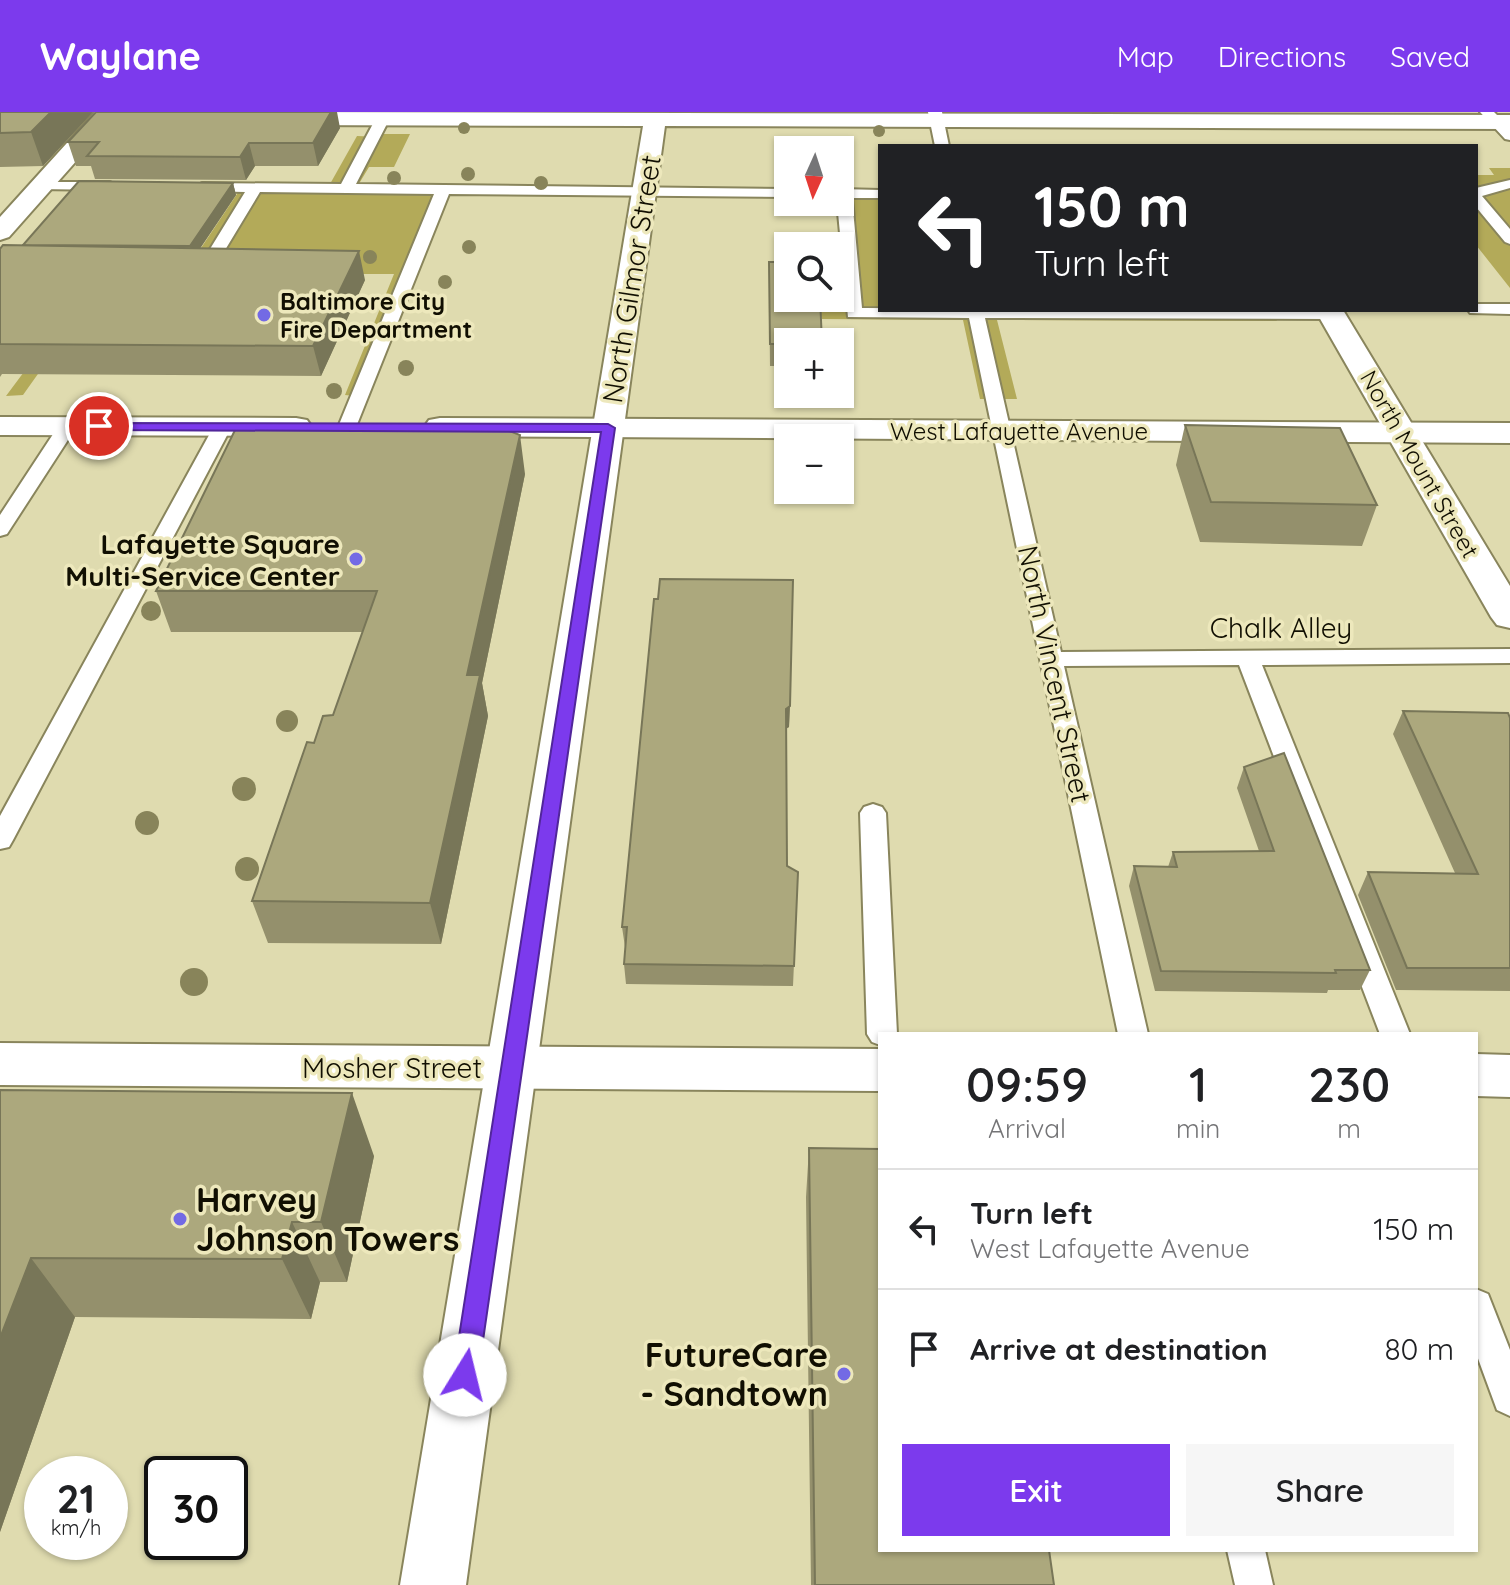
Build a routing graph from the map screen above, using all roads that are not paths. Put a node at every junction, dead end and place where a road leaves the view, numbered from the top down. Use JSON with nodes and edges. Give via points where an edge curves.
{"nodes":[{"id":1,"x":556,"y":115,"type":"edge"},
{"id":2,"x":656,"y":116,"type":"edge"},
{"id":3,"x":936,"y":116,"type":"edge"},
{"id":4,"x":1216,"y":116,"type":"edge"},
{"id":5,"x":134,"y":117,"type":"edge"},
{"id":6,"x":258,"y":118,"type":"edge"},
{"id":7,"x":383,"y":118,"type":"junction"},
{"id":8,"x":1501,"y":123,"type":"edge"},
{"id":9,"x":942,"y":144,"type":"edge"},
{"id":10,"x":1232,"y":144,"type":"edge"},
{"id":11,"x":1510,"y":184,"type":"edge"},
{"id":12,"x":42,"y":186,"type":"junction"},
{"id":13,"x":128,"y":187,"type":"edge"},
{"id":14,"x":192,"y":187,"type":"edge"},
{"id":15,"x":255,"y":188,"type":"junction"},
{"id":16,"x":346,"y":189,"type":"junction"},
{"id":17,"x":443,"y":190,"type":"junction"},
{"id":18,"x":644,"y":192,"type":"junction"},
{"id":19,"x":774,"y":193,"type":"edge"},
{"id":20,"x":854,"y":193,"type":"edge"},
{"id":21,"x":878,"y":194,"type":"edge"},
{"id":22,"x":1478,"y":195,"type":"edge"},
{"id":23,"x":1478,"y":199,"type":"edge"},
{"id":24,"x":844,"y":216,"type":"edge"},
{"id":25,"x":0,"y":232,"type":"edge"},
{"id":26,"x":1510,"y":239,"type":"edge"},
{"id":27,"x":177,"y":267,"type":"edge"},
{"id":28,"x":1478,"y":309,"type":"edge"},
{"id":29,"x":1510,"y":309,"type":"edge"},
{"id":30,"x":1104,"y":312,"type":"edge"},
{"id":31,"x":1331,"y":312,"type":"edge"},
{"id":32,"x":976,"y":313,"type":"junction"},
{"id":33,"x":0,"y":426,"type":"edge"},
{"id":34,"x":68,"y":426,"type":"junction"},
{"id":35,"x":223,"y":426,"type":"junction"},
{"id":36,"x":378,"y":427,"type":"junction"},
{"id":37,"x":608,"y":428,"type":"junction"},
{"id":38,"x":1002,"y":431,"type":"junction"},
{"id":39,"x":1402,"y":433,"type":"junction"},
{"id":40,"x":1510,"y":433,"type":"edge"},
{"id":41,"x":0,"y":530,"type":"edge"},
{"id":42,"x":1498,"y":577,"type":"edge"},
{"id":43,"x":1510,"y":617,"type":"edge"},
{"id":44,"x":1510,"y":656,"type":"edge"},
{"id":45,"x":1248,"y":658,"type":"junction"},
{"id":46,"x":1052,"y":659,"type":"junction"},
{"id":47,"x":873,"y":813,"type":"dead end"},
{"id":48,"x":0,"y":840,"type":"edge"},
{"id":49,"x":882,"y":1032,"type":"edge"},
{"id":50,"x":1133,"y":1032,"type":"edge"},
{"id":51,"x":1394,"y":1032,"type":"edge"},
{"id":52,"x":0,"y":1064,"type":"edge"},
{"id":53,"x":512,"y":1068,"type":"junction"},
{"id":54,"x":878,"y":1070,"type":"edge"},
{"id":55,"x":1478,"y":1075,"type":"edge"},
{"id":56,"x":1510,"y":1076,"type":"edge"},
{"id":57,"x":1478,"y":1310,"type":"edge"},
{"id":58,"x":1510,"y":1398,"type":"edge"},
{"id":59,"x":1246,"y":1552,"type":"edge"},
{"id":60,"x":433,"y":1585,"type":"edge"},
{"id":61,"x":1254,"y":1585,"type":"edge"}],
"edges":[{"from":1,"to":2,"type":"street"},
{"from":1,"to":7,"type":"street"},
{"from":2,"to":3,"type":"street"},
{"from":2,"to":18,"type":"street","name":"North Gilmor Street"},
{"from":3,"to":4,"type":"street"},
{"from":3,"to":9,"type":"lane"},
{"from":4,"to":8,"type":"street"},
{"from":4,"to":10,"type":"street"},
{"from":5,"to":12,"type":"street","via":[[103,117]]},
{"from":6,"to":7,"type":"street"},
{"from":7,"to":16,"type":"lane"},
{"from":11,"to":22,"type":"lane"},
{"from":12,"to":13,"type":"lane"},
{"from":12,"to":25,"type":"street"},
{"from":14,"to":15,"type":"lane"},
{"from":15,"to":16,"type":"lane"},
{"from":15,"to":27,"type":"lane","via":[[207,267]]},
{"from":16,"to":17,"type":"lane"},
{"from":17,"to":18,"type":"lane"},
{"from":17,"to":36,"type":"lane"},
{"from":18,"to":19,"type":"lane"},
{"from":18,"to":37,"type":"street","name":"North Gilmor Street"},
{"from":20,"to":21,"type":"lane"},
{"from":23,"to":26,"type":"lane"},
{"from":24,"to":32,"type":"lane","via":[[854,313]]},
{"from":28,"to":29,"type":"lane"},
{"from":30,"to":31,"type":"lane"},
{"from":30,"to":32,"type":"lane"},
{"from":31,"to":39,"type":"street","name":"North Mount Street"},
{"from":32,"to":38,"type":"lane","name":"North Vincent Street"},
{"from":33,"to":34,"type":"street","name":"West Lafayette Avenue"},
{"from":34,"to":35,"type":"street","name":"West Lafayette Avenue"},
{"from":34,"to":41,"type":"lane"},
{"from":35,"to":36,"type":"street","name":"West Lafayette Avenue"},
{"from":35,"to":48,"type":"lane"},
{"from":36,"to":37,"type":"street","name":"West Lafayette Avenue"},
{"from":37,"to":38,"type":"street","name":"West Lafayette Avenue"},
{"from":37,"to":53,"type":"street","name":"North Gilmor Street"},
{"from":38,"to":39,"type":"street","name":"West Lafayette Avenue"},
{"from":38,"to":46,"type":"lane","name":"North Vincent Street"},
{"from":39,"to":40,"type":"street","name":"West Lafayette Avenue"},
{"from":39,"to":42,"type":"street","name":"North Mount Street"},
{"from":42,"to":43,"type":"street","name":"North Mount Street"},
{"from":44,"to":45,"type":"lane","name":"Chalk Alley"},
{"from":45,"to":46,"type":"lane","name":"Chalk Alley"},
{"from":45,"to":51,"type":"lane"},
{"from":46,"to":50,"type":"lane","name":"North Vincent Street"},
{"from":47,"to":49,"type":"lane"},
{"from":52,"to":53,"type":"street","name":"Mosher Street"},
{"from":53,"to":54,"type":"street","name":"Mosher Street"},
{"from":53,"to":60,"type":"street","name":"North Gilmor Street"},
{"from":55,"to":56,"type":"street"},
{"from":57,"to":58,"type":"lane"},
{"from":59,"to":61,"type":"lane"}]}
